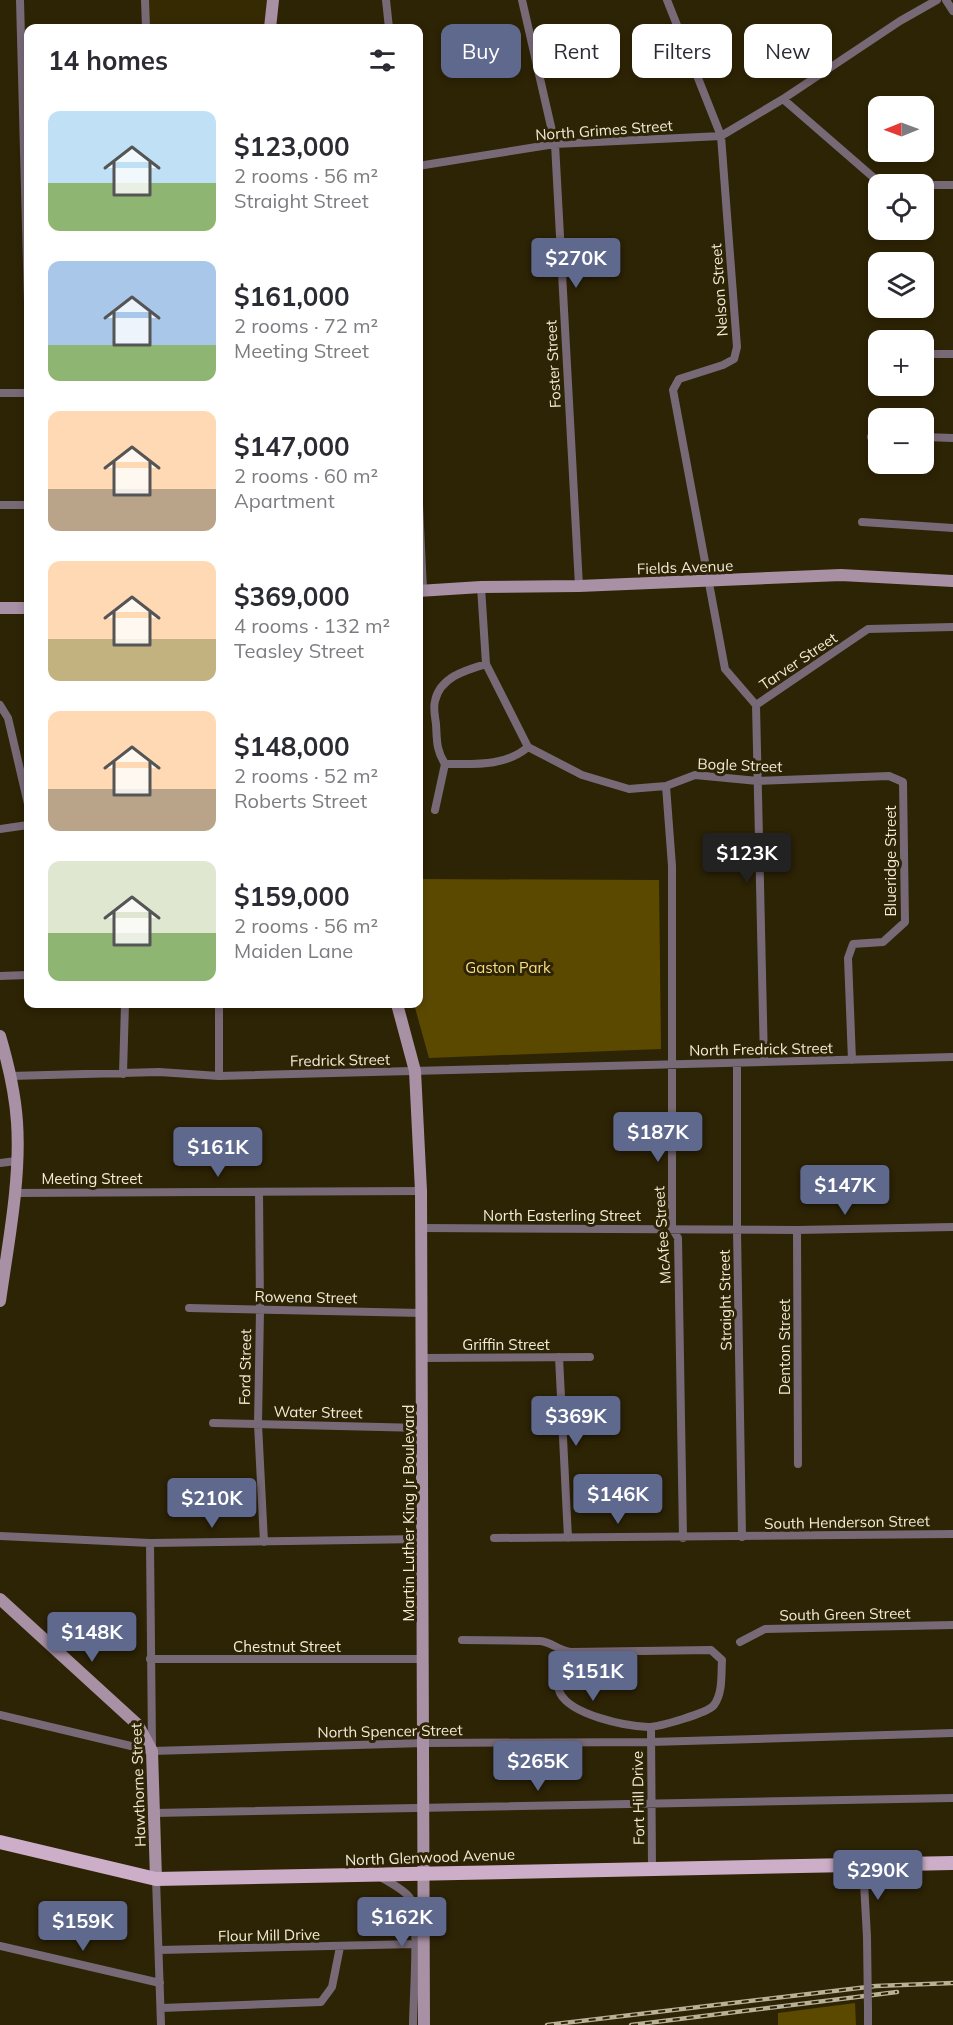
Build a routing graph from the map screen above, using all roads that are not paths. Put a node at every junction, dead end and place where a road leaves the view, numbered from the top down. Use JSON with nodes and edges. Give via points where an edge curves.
{"nodes":[{"id":1,"x":20,"y":0,"type":"edge"},
{"id":2,"x":145,"y":0,"type":"edge"},
{"id":3,"x":273,"y":0,"type":"edge"},
{"id":4,"x":386,"y":0,"type":"edge"},
{"id":5,"x":522,"y":0,"type":"edge"},
{"id":6,"x":667,"y":0,"type":"edge"},
{"id":7,"x":937,"y":0,"type":"edge"},
{"id":8,"x":946,"y":0,"type":"edge"},
{"id":9,"x":953,"y":10,"type":"edge"},
{"id":10,"x":146,"y":24,"type":"edge"},
{"id":11,"x":270,"y":24,"type":"edge"},
{"id":12,"x":389,"y":24,"type":"edge"},
{"id":13,"x":783,"y":99,"type":"junction"},
{"id":14,"x":721,"y":136,"type":"junction"},
{"id":15,"x":555,"y":144,"type":"junction"},
{"id":16,"x":24,"y":151,"type":"edge"},
{"id":17,"x":423,"y":165,"type":"edge"},
{"id":18,"x":869,"y":174,"type":"edge"},
{"id":19,"x":934,"y":185,"type":"edge"},
{"id":20,"x":953,"y":185,"type":"edge"},
{"id":21,"x":934,"y":354,"type":"edge"},
{"id":22,"x":953,"y":354,"type":"edge"},
{"id":23,"x":0,"y":393,"type":"edge"},
{"id":24,"x":24,"y":393,"type":"edge"},
{"id":25,"x":934,"y":438,"type":"edge"},
{"id":26,"x":953,"y":438,"type":"edge"},
{"id":27,"x":0,"y":505,"type":"edge"},
{"id":28,"x":24,"y":505,"type":"edge"},
{"id":29,"x":862,"y":522,"type":"dead end"},
{"id":30,"x":953,"y":528,"type":"edge"},
{"id":31,"x":709,"y":581,"type":"junction"},
{"id":32,"x":953,"y":581,"type":"edge"},
{"id":33,"x":579,"y":586,"type":"junction"},
{"id":34,"x":481,"y":587,"type":"junction"},
{"id":35,"x":423,"y":591,"type":"edge"},
{"id":36,"x":0,"y":608,"type":"edge"},
{"id":37,"x":24,"y":608,"type":"edge"},
{"id":38,"x":953,"y":627,"type":"edge"},
{"id":39,"x":486,"y":664,"type":"junction"},
{"id":40,"x":0,"y":705,"type":"edge"},
{"id":41,"x":756,"y":705,"type":"junction"},
{"id":42,"x":528,"y":747,"type":"junction"},
{"id":43,"x":445,"y":764,"type":"junction"},
{"id":44,"x":889,"y":776,"type":"joint"},
{"id":45,"x":758,"y":782,"type":"junction"},
{"id":46,"x":666,"y":786,"type":"junction"},
{"id":47,"x":24,"y":787,"type":"edge"},
{"id":48,"x":435,"y":810,"type":"dead end"},
{"id":49,"x":24,"y":826,"type":"edge"},
{"id":50,"x":0,"y":829,"type":"edge"},
{"id":51,"x":24,"y":975,"type":"edge"},
{"id":52,"x":0,"y":976,"type":"edge"},
{"id":53,"x":125,"y":1008,"type":"edge"},
{"id":54,"x":219,"y":1008,"type":"edge"},
{"id":55,"x":399,"y":1008,"type":"edge"},
{"id":56,"x":0,"y":1036,"type":"edge"},
{"id":57,"x":953,"y":1057,"type":"edge"},
{"id":58,"x":852,"y":1060,"type":"junction"},
{"id":59,"x":764,"y":1062,"type":"junction"},
{"id":60,"x":737,"y":1063,"type":"junction"},
{"id":61,"x":671,"y":1065,"type":"junction"},
{"id":62,"x":415,"y":1071,"type":"junction"},
{"id":63,"x":123,"y":1074,"type":"junction"},
{"id":64,"x":10,"y":1076,"type":"junction"},
{"id":65,"x":219,"y":1076,"type":"junction"},
{"id":66,"x":16,"y":1161,"type":"junction"},
{"id":67,"x":0,"y":1163,"type":"edge"},
{"id":68,"x":421,"y":1191,"type":"junction"},
{"id":69,"x":15,"y":1192,"type":"junction"},
{"id":70,"x":259,"y":1192,"type":"junction"},
{"id":71,"x":953,"y":1227,"type":"edge"},
{"id":72,"x":422,"y":1228,"type":"junction"},
{"id":73,"x":672,"y":1228,"type":"junction"},
{"id":74,"x":737,"y":1230,"type":"junction"},
{"id":75,"x":797,"y":1230,"type":"junction"},
{"id":76,"x":0,"y":1301,"type":"edge"},
{"id":77,"x":189,"y":1308,"type":"dead end"},
{"id":78,"x":260,"y":1310,"type":"junction"},
{"id":79,"x":422,"y":1312,"type":"junction"},
{"id":80,"x":559,"y":1357,"type":"junction"},
{"id":81,"x":590,"y":1357,"type":"dead end"},
{"id":82,"x":422,"y":1358,"type":"junction"},
{"id":83,"x":213,"y":1423,"type":"dead end"},
{"id":84,"x":258,"y":1424,"type":"junction"},
{"id":85,"x":422,"y":1428,"type":"junction"},
{"id":86,"x":798,"y":1464,"type":"dead end"},
{"id":87,"x":953,"y":1534,"type":"edge"},
{"id":88,"x":0,"y":1536,"type":"edge"},
{"id":89,"x":742,"y":1537,"type":"junction"},
{"id":90,"x":494,"y":1538,"type":"dead end"},
{"id":91,"x":568,"y":1538,"type":"junction"},
{"id":92,"x":683,"y":1538,"type":"junction"},
{"id":93,"x":423,"y":1539,"type":"junction"},
{"id":94,"x":264,"y":1542,"type":"junction"},
{"id":95,"x":150,"y":1543,"type":"junction"},
{"id":96,"x":0,"y":1599,"type":"edge"},
{"id":97,"x":953,"y":1625,"type":"edge"},
{"id":98,"x":462,"y":1640,"type":"dead end"},
{"id":99,"x":740,"y":1641,"type":"dead end"},
{"id":100,"x":562,"y":1651,"type":"junction"},
{"id":101,"x":150,"y":1659,"type":"junction"},
{"id":102,"x":423,"y":1659,"type":"junction"},
{"id":103,"x":0,"y":1715,"type":"edge"},
{"id":104,"x":651,"y":1727,"type":"junction"},
{"id":105,"x":953,"y":1733,"type":"edge"},
{"id":106,"x":651,"y":1742,"type":"junction"},
{"id":107,"x":423,"y":1743,"type":"junction"},
{"id":108,"x":152,"y":1751,"type":"junction"},
{"id":109,"x":953,"y":1798,"type":"edge"},
{"id":110,"x":652,"y":1804,"type":"junction"},
{"id":111,"x":424,"y":1807,"type":"junction"},
{"id":112,"x":154,"y":1813,"type":"junction"},
{"id":113,"x":0,"y":1842,"type":"edge"},
{"id":114,"x":953,"y":1863,"type":"edge"},
{"id":115,"x":864,"y":1865,"type":"junction"},
{"id":116,"x":652,"y":1868,"type":"junction"},
{"id":117,"x":378,"y":1876,"type":"junction"},
{"id":118,"x":156,"y":1879,"type":"junction"},
{"id":119,"x":424,"y":1882,"type":"junction"},
{"id":120,"x":415,"y":1944,"type":"junction"},
{"id":121,"x":0,"y":1946,"type":"edge"},
{"id":122,"x":340,"y":1947,"type":"junction"},
{"id":123,"x":159,"y":1950,"type":"junction"},
{"id":124,"x":160,"y":1983,"type":"junction"},
{"id":125,"x":161,"y":2008,"type":"junction"},
{"id":126,"x":161,"y":2025,"type":"edge"},
{"id":127,"x":413,"y":2025,"type":"edge"},
{"id":128,"x":424,"y":2025,"type":"edge"},
{"id":129,"x":868,"y":2025,"type":"edge"}],
"edges":[{"from":1,"to":16,"type":"street"},
{"from":2,"to":10,"type":"street"},
{"from":3,"to":11,"type":"street"},
{"from":4,"to":12,"type":"street"},
{"from":5,"to":15,"type":"street","name":"Foster Street"},
{"from":6,"to":14,"type":"street","name":"Nelson Street"},
{"from":7,"to":13,"type":"street"},
{"from":8,"to":9,"type":"street"},
{"from":13,"to":14,"type":"street"},
{"from":13,"to":18,"type":"street"},
{"from":14,"to":15,"type":"street","name":"North Grimes Street"},
{"from":14,"to":31,"type":"street","name":"Nelson Street","via":[[734,360],[679,379],[673,390]]},
{"from":15,"to":17,"type":"street","name":"North Grimes Street"},
{"from":15,"to":33,"type":"street","name":"Foster Street"},
{"from":19,"to":20,"type":"street"},
{"from":21,"to":22,"type":"street"},
{"from":23,"to":24,"type":"street"},
{"from":25,"to":26,"type":"street"},
{"from":27,"to":28,"type":"street"},
{"from":29,"to":30,"type":"street"},
{"from":31,"to":32,"type":"street","name":"Fields Avenue","via":[[860,575]]},
{"from":31,"to":33,"type":"street","name":"Fields Avenue"},
{"from":31,"to":41,"type":"street","name":"Tarver Street","via":[[725,669]]},
{"from":33,"to":34,"type":"street","name":"Fields Avenue"},
{"from":34,"to":35,"type":"street","name":"Fields Avenue"},
{"from":34,"to":39,"type":"street"},
{"from":36,"to":37,"type":"street"},
{"from":38,"to":41,"type":"street","name":"Tarver Street","via":[[868,629]]},
{"from":39,"to":42,"type":"street"},
{"from":39,"to":43,"type":"street","via":[[464,670],[448,680],[434,702],[436,742]]},
{"from":40,"to":47,"type":"street","via":[[8,718]]},
{"from":41,"to":45,"type":"street"},
{"from":42,"to":43,"type":"street","via":[[511,759]]},
{"from":42,"to":46,"type":"street","name":"Bogle Street","via":[[582,775],[630,789]]},
{"from":43,"to":48,"type":"street"},
{"from":44,"to":45,"type":"street","name":"Bogle Street"},
{"from":44,"to":58,"type":"street","name":"Blueridge Street","via":[[903,782],[905,922],[883,942],[853,945],[848,958]]},
{"from":45,"to":46,"type":"street","name":"Bogle Street","via":[[695,775]]},
{"from":45,"to":59,"type":"street"},
{"from":46,"to":61,"type":"street","name":"McAfee Street","via":[[672,866]]},
{"from":49,"to":50,"type":"street"},
{"from":51,"to":52,"type":"street"},
{"from":53,"to":63,"type":"street"},
{"from":54,"to":65,"type":"street"},
{"from":55,"to":62,"type":"street","name":"Martin Luther King Jr Boulevard"},
{"from":56,"to":64,"type":"street"},
{"from":57,"to":58,"type":"street","name":"North Fredrick Street"},
{"from":58,"to":59,"type":"street","name":"North Fredrick Street"},
{"from":59,"to":60,"type":"street","name":"North Fredrick Street"},
{"from":60,"to":61,"type":"street","name":"North Fredrick Street"},
{"from":60,"to":74,"type":"street","name":"Straight Street"},
{"from":61,"to":62,"type":"street","name":"Fredrick Street"},
{"from":61,"to":73,"type":"street","name":"McAfee Street"},
{"from":62,"to":65,"type":"street","name":"Fredrick Street"},
{"from":62,"to":68,"type":"street","name":"Martin Luther King Jr Boulevard"},
{"from":63,"to":64,"type":"street","name":"Fredrick Street"},
{"from":63,"to":65,"type":"street","name":"Fredrick Street"},
{"from":64,"to":66,"type":"street","via":[[18,1122]]},
{"from":66,"to":67,"type":"street"},
{"from":66,"to":69,"type":"street"},
{"from":68,"to":70,"type":"street","name":"Meeting Street"},
{"from":68,"to":72,"type":"street","name":"Martin Luther King Jr Boulevard"},
{"from":69,"to":70,"type":"street","name":"Meeting Street"},
{"from":69,"to":76,"type":"street"},
{"from":70,"to":78,"type":"street","name":"Ford Street"},
{"from":71,"to":75,"type":"street","name":"North Easterling Street"},
{"from":72,"to":73,"type":"street","name":"North Easterling Street"},
{"from":72,"to":79,"type":"street","name":"Martin Luther King Jr Boulevard"},
{"from":73,"to":74,"type":"street","name":"North Easterling Street"},
{"from":73,"to":92,"type":"street","name":"McAfee Street","via":[[678,1238]]},
{"from":74,"to":75,"type":"street","name":"North Easterling Street"},
{"from":74,"to":89,"type":"street","name":"Straight Street"},
{"from":75,"to":86,"type":"street","name":"Denton Street"},
{"from":77,"to":78,"type":"street","name":"Rowena Street"},
{"from":78,"to":79,"type":"street","name":"Rowena Street"},
{"from":78,"to":84,"type":"street","name":"Ford Street"},
{"from":79,"to":82,"type":"street","name":"Martin Luther King Jr Boulevard"},
{"from":80,"to":81,"type":"street","name":"Griffin Street"},
{"from":80,"to":82,"type":"street","name":"Griffin Street"},
{"from":80,"to":91,"type":"street"},
{"from":82,"to":85,"type":"street","name":"Martin Luther King Jr Boulevard"},
{"from":83,"to":84,"type":"street","name":"Water Street"},
{"from":84,"to":85,"type":"street","name":"Water Street"},
{"from":84,"to":94,"type":"street","name":"Ford Street"},
{"from":85,"to":93,"type":"street","name":"Martin Luther King Jr Boulevard"},
{"from":87,"to":89,"type":"street","name":"South Henderson Street"},
{"from":88,"to":95,"type":"street"},
{"from":89,"to":92,"type":"street","name":"South Henderson Street"},
{"from":90,"to":91,"type":"street","name":"South Henderson Street"},
{"from":91,"to":92,"type":"street","name":"South Henderson Street"},
{"from":93,"to":94,"type":"street"},
{"from":93,"to":102,"type":"street","name":"Martin Luther King Jr Boulevard"},
{"from":94,"to":95,"type":"street"},
{"from":95,"to":101,"type":"street","name":"Hawthorne Street"},
{"from":96,"to":108,"type":"street","via":[[138,1725]]},
{"from":97,"to":99,"type":"street","name":"South Green Street","via":[[765,1629]]},
{"from":98,"to":100,"type":"street","via":[[540,1641]]},
{"from":100,"to":104,"type":"street","via":[[558,1684],[568,1702],[595,1717]]},
{"from":100,"to":104,"type":"street","via":[[711,1650],[722,1660],[719,1692],[712,1708]]},
{"from":101,"to":102,"type":"street","name":"Chestnut Street"},
{"from":101,"to":108,"type":"street","name":"Hawthorne Street"},
{"from":102,"to":107,"type":"street","name":"Martin Luther King Jr Boulevard"},
{"from":103,"to":108,"type":"street","name":"North Spencer Street"},
{"from":104,"to":106,"type":"street","name":"Fort Hill Drive"},
{"from":105,"to":106,"type":"street","name":"North Spencer Street"},
{"from":106,"to":107,"type":"street","name":"North Spencer Street"},
{"from":106,"to":110,"type":"street","name":"Fort Hill Drive"},
{"from":107,"to":108,"type":"street","name":"North Spencer Street"},
{"from":107,"to":111,"type":"street","name":"Martin Luther King Jr Boulevard"},
{"from":108,"to":112,"type":"street","name":"Hawthorne Street"},
{"from":109,"to":110,"type":"street"},
{"from":110,"to":111,"type":"street"},
{"from":110,"to":116,"type":"street","name":"Fort Hill Drive"},
{"from":111,"to":112,"type":"street"},
{"from":111,"to":119,"type":"street","name":"Martin Luther King Jr Boulevard"},
{"from":112,"to":118,"type":"street","name":"Hawthorne Street"},
{"from":113,"to":118,"type":"main road","name":"North Glenwood Avenue"},
{"from":114,"to":115,"type":"main road","name":"North Glenwood Avenue"},
{"from":115,"to":116,"type":"main road","name":"North Glenwood Avenue"},
{"from":115,"to":129,"type":"street","bridge":true},
{"from":116,"to":119,"type":"main road","name":"North Glenwood Avenue"},
{"from":117,"to":118,"type":"main road","name":"North Glenwood Avenue"},
{"from":117,"to":119,"type":"main road","name":"North Glenwood Avenue"},
{"from":117,"to":120,"type":"street","via":[[408,1895],[414,1906]]},
{"from":118,"to":123,"type":"street","name":"Hawthorne Street"},
{"from":119,"to":128,"type":"street","name":"Martin Luther King Jr Boulevard"},
{"from":120,"to":122,"type":"street","name":"Flour Mill Drive"},
{"from":120,"to":127,"type":"street"},
{"from":121,"to":124,"type":"street"},
{"from":122,"to":123,"type":"street","name":"Flour Mill Drive"},
{"from":122,"to":125,"type":"street","via":[[332,1987],[321,2002]]},
{"from":123,"to":124,"type":"street","name":"Hawthorne Street"},
{"from":124,"to":125,"type":"street","name":"Hawthorne Street"},
{"from":125,"to":126,"type":"street","name":"Hawthorne Street"}]}
